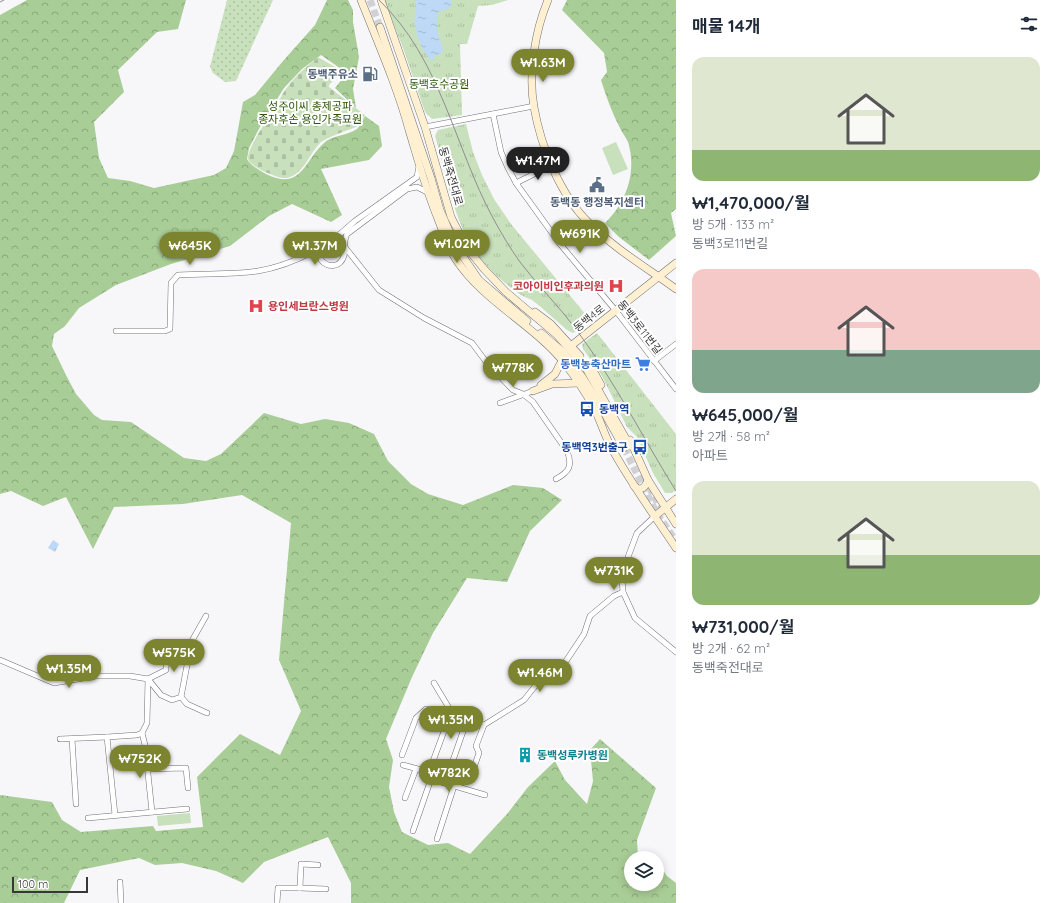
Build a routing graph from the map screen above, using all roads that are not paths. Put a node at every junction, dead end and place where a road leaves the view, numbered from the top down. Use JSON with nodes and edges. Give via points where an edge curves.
{"nodes":[{"id":1,"x":361,"y":0,"type":"edge"},
{"id":2,"x":377,"y":0,"type":"edge"},
{"id":3,"x":381,"y":0,"type":"edge"},
{"id":4,"x":548,"y":0,"type":"edge"},
{"id":5,"x":389,"y":23,"type":"junction"},
{"id":6,"x":380,"y":28,"type":"tunnel mouth"},
{"id":7,"x":534,"y":106,"type":"junction"},
{"id":8,"x":493,"y":114,"type":"junction"},
{"id":9,"x":425,"y":127,"type":"junction"},
{"id":10,"x":552,"y":164,"type":"junction"},
{"id":11,"x":419,"y":165,"type":"junction"},
{"id":12,"x":516,"y":183,"type":"junction"},
{"id":13,"x":427,"y":192,"type":"junction"},
{"id":14,"x":441,"y":213,"type":"junction"},
{"id":15,"x":589,"y":223,"type":"junction"},
{"id":16,"x":445,"y":236,"type":"junction"},
{"id":17,"x":333,"y":240,"type":"junction"},
{"id":18,"x":560,"y":244,"type":"junction"},
{"id":19,"x":344,"y":246,"type":"junction"},
{"id":20,"x":312,"y":253,"type":"junction"},
{"id":21,"x":320,"y":255,"type":"junction"},
{"id":22,"x":342,"y":259,"type":"junction"},
{"id":23,"x":356,"y":262,"type":"junction"},
{"id":24,"x":676,"y":263,"type":"edge"},
{"id":25,"x":659,"y":277,"type":"junction"},
{"id":26,"x":477,"y":285,"type":"junction"},
{"id":27,"x":676,"y":289,"type":"edge"},
{"id":28,"x":492,"y":291,"type":"junction"},
{"id":29,"x":506,"y":292,"type":"junction"},
{"id":30,"x":616,"y":311,"type":"junction"},
{"id":31,"x":116,"y":331,"type":"dead end"},
{"id":32,"x":676,"y":344,"type":"edge"},
{"id":33,"x":572,"y":345,"type":"junction"},
{"id":34,"x":562,"y":361,"type":"junction"},
{"id":35,"x":654,"y":361,"type":"junction"},
{"id":36,"x":579,"y":383,"type":"junction"},
{"id":37,"x":676,"y":389,"type":"edge"},
{"id":38,"x":533,"y":391,"type":"junction"},
{"id":39,"x":523,"y":394,"type":"junction"},
{"id":40,"x":500,"y":403,"type":"dead end"},
{"id":41,"x":556,"y":479,"type":"dead end"},
{"id":42,"x":648,"y":480,"type":"junction"},
{"id":43,"x":633,"y":484,"type":"junction"},
{"id":44,"x":676,"y":499,"type":"edge"},
{"id":45,"x":665,"y":507,"type":"junction"},
{"id":46,"x":655,"y":516,"type":"junction"},
{"id":47,"x":676,"y":524,"type":"edge"},
{"id":48,"x":676,"y":533,"type":"edge"},
{"id":49,"x":674,"y":545,"type":"edge"},
{"id":50,"x":623,"y":592,"type":"junction"},
{"id":51,"x":206,"y":616,"type":"dead end"},
{"id":52,"x":167,"y":645,"type":"dead end"},
{"id":53,"x":676,"y":652,"type":"edge"},
{"id":54,"x":0,"y":660,"type":"edge"},
{"id":55,"x":148,"y":679,"type":"junction"},
{"id":56,"x":434,"y":683,"type":"dead end"},
{"id":57,"x":181,"y":697,"type":"junction"},
{"id":58,"x":207,"y":713,"type":"dead end"},
{"id":59,"x":448,"y":715,"type":"junction"},
{"id":60,"x":467,"y":720,"type":"junction"},
{"id":61,"x":484,"y":725,"type":"junction"},
{"id":62,"x":142,"y":733,"type":"junction"},
{"id":63,"x":107,"y":737,"type":"junction"},
{"id":64,"x":60,"y":739,"type":"dead end"},
{"id":65,"x":72,"y":739,"type":"junction"},
{"id":66,"x":402,"y":755,"type":"dead end"},
{"id":67,"x":403,"y":765,"type":"dead end"},
{"id":68,"x":451,"y":766,"type":"dead end"},
{"id":69,"x":148,"y":769,"type":"junction"},
{"id":70,"x":416,"y":769,"type":"junction"},
{"id":71,"x":429,"y":772,"type":"junction"},
{"id":72,"x":472,"y":773,"type":"dead end"},
{"id":73,"x":431,"y":779,"type":"junction"},
{"id":74,"x":454,"y":786,"type":"junction"},
{"id":75,"x":188,"y":788,"type":"dead end"},
{"id":76,"x":485,"y":795,"type":"dead end"},
{"id":77,"x":405,"y":798,"type":"dead end"},
{"id":78,"x":76,"y":804,"type":"dead end"},
{"id":79,"x":187,"y":809,"type":"dead end"},
{"id":80,"x":152,"y":812,"type":"junction"},
{"id":81,"x":115,"y":815,"type":"junction"},
{"id":82,"x":88,"y":818,"type":"dead end"},
{"id":83,"x":413,"y":831,"type":"dead end"},
{"id":84,"x":437,"y":839,"type":"dead end"},
{"id":85,"x":318,"y":865,"type":"dead end"},
{"id":86,"x":120,"y":882,"type":"dead end"},
{"id":87,"x":300,"y":888,"type":"junction"},
{"id":88,"x":326,"y":889,"type":"dead end"},
{"id":89,"x":121,"y":903,"type":"edge"},
{"id":90,"x":277,"y":903,"type":"edge"}],
"edges":[{"from":1,"to":11,"type":"main road","via":[[380,45]]},
{"from":2,"to":5,"type":"main road"},
{"from":3,"to":5,"type":"main road"},
{"from":4,"to":7,"type":"main road","via":[[534,56]]},
{"from":5,"to":9,"type":"main road","name":"동백죽전대로"},
{"from":6,"to":14,"type":"main road","name":"동백죽전대로"},
{"from":7,"to":8,"type":"street"},
{"from":7,"to":10,"type":"main road"},
{"from":8,"to":9,"type":"street"},
{"from":8,"to":12,"type":"street","name":"동백3로11번길","via":[[504,161]]},
{"from":9,"to":29,"type":"main road","name":"동백죽전대로","via":[[451,217],[466,248]]},
{"from":10,"to":12,"type":"street"},
{"from":10,"to":15,"type":"main road","via":[[569,198]]},
{"from":11,"to":13,"type":"main road"},
{"from":11,"to":17,"type":"street","via":[[417,177]]},
{"from":12,"to":18,"type":"street","name":"동백3로11번길"},
{"from":13,"to":16,"type":"main road"},
{"from":13,"to":19,"type":"street","via":[[416,186],[407,189],[351,230],[345,238]]},
{"from":14,"to":16,"type":"main road"},
{"from":14,"to":28,"type":"main road","name":"동백죽전대로","via":[[455,245],[479,280]]},
{"from":15,"to":18,"type":"street"},
{"from":15,"to":25,"type":"main road","via":[[618,248]]},
{"from":16,"to":26,"type":"main road","via":[[455,257]]},
{"from":17,"to":20,"type":"street"},
{"from":17,"to":21,"type":"street"},
{"from":18,"to":30,"type":"street","name":"동백3로11번길"},
{"from":19,"to":22,"type":"street"},
{"from":19,"to":23,"type":"street"},
{"from":20,"to":21,"type":"street"},
{"from":20,"to":31,"type":"street","via":[[283,265],[257,271],[178,275],[171,283],[170,329]]},
{"from":21,"to":22,"type":"street","via":[[323,262],[331,266],[338,264]]},
{"from":22,"to":23,"type":"street"},
{"from":23,"to":39,"type":"street","via":[[379,290],[424,318],[472,343],[513,390]]},
{"from":24,"to":25,"type":"main road","name":"동백4로"},
{"from":25,"to":27,"type":"main road"},
{"from":25,"to":30,"type":"main road","name":"동백4로"},
{"from":26,"to":28,"type":"main road"},
{"from":26,"to":34,"type":"main road","via":[[530,329]]},
{"from":28,"to":29,"type":"main road","name":"동백죽전대로","via":[[562,352],[583,378],[627,447],[587,370],[557,335]]},
{"from":29,"to":33,"type":"main road","via":[[551,324]]},
{"from":30,"to":33,"type":"main road","name":"동백4로"},
{"from":30,"to":35,"type":"street","name":"동백3로11번길"},
{"from":32,"to":35,"type":"street"},
{"from":33,"to":42,"type":"main road","via":[[595,374],[635,449]]},
{"from":34,"to":36,"type":"main road"},
{"from":34,"to":38,"type":"main road","via":[[552,378]]},
{"from":35,"to":37,"type":"street","name":"동백3로11번길"},
{"from":36,"to":38,"type":"main road","via":[[552,384]]},
{"from":36,"to":43,"type":"main road","via":[[593,406],[610,446]]},
{"from":38,"to":39,"type":"street"},
{"from":39,"to":40,"type":"street"},
{"from":39,"to":41,"type":"street","via":[[534,402],[567,452],[570,465],[563,475]]},
{"from":42,"to":43,"type":"main road","via":[[646,486],[641,489]]},
{"from":42,"to":45,"type":"main road"},
{"from":43,"to":46,"type":"main road"},
{"from":44,"to":45,"type":"main road"},
{"from":45,"to":46,"type":"main road"},
{"from":45,"to":47,"type":"main road"},
{"from":46,"to":49,"type":"main road"},
{"from":46,"to":50,"type":"street","via":[[637,533],[622,578]]},
{"from":48,"to":49,"type":"main road","via":[[670,536]]},
{"from":50,"to":53,"type":"street","via":[[635,618]]},
{"from":50,"to":61,"type":"street","via":[[590,616],[584,634],[558,673],[536,685],[524,700]]},
{"from":51,"to":57,"type":"street","via":[[189,646]]},
{"from":52,"to":55,"type":"street","via":[[166,670]]},
{"from":54,"to":55,"type":"street","via":[[54,683],[96,676]]},
{"from":55,"to":57,"type":"street","via":[[161,695],[172,700]]},
{"from":55,"to":62,"type":"street","via":[[147,723]]},
{"from":56,"to":59,"type":"street","via":[[449,708]]},
{"from":57,"to":58,"type":"street","via":[[187,704]]},
{"from":59,"to":60,"type":"street"},
{"from":59,"to":66,"type":"street","via":[[426,709],[416,718]]},
{"from":59,"to":71,"type":"street"},
{"from":60,"to":61,"type":"street"},
{"from":60,"to":68,"type":"street"},
{"from":61,"to":72,"type":"street","via":[[476,746],[479,753]]},
{"from":62,"to":63,"type":"street"},
{"from":62,"to":69,"type":"street"},
{"from":63,"to":65,"type":"street"},
{"from":63,"to":81,"type":"street"},
{"from":64,"to":65,"type":"street"},
{"from":65,"to":78,"type":"street"},
{"from":67,"to":70,"type":"street"},
{"from":69,"to":75,"type":"street","via":[[186,768]]},
{"from":69,"to":80,"type":"street"},
{"from":70,"to":71,"type":"street"},
{"from":70,"to":77,"type":"street"},
{"from":71,"to":73,"type":"street"},
{"from":73,"to":74,"type":"street"},
{"from":73,"to":83,"type":"street"},
{"from":74,"to":76,"type":"street"},
{"from":74,"to":84,"type":"street"},
{"from":79,"to":80,"type":"street"},
{"from":80,"to":81,"type":"street"},
{"from":81,"to":82,"type":"street"},
{"from":85,"to":87,"type":"street","via":[[301,864]]},
{"from":86,"to":89,"type":"street"},
{"from":87,"to":88,"type":"street"},
{"from":87,"to":90,"type":"street","via":[[278,888]]}]}
